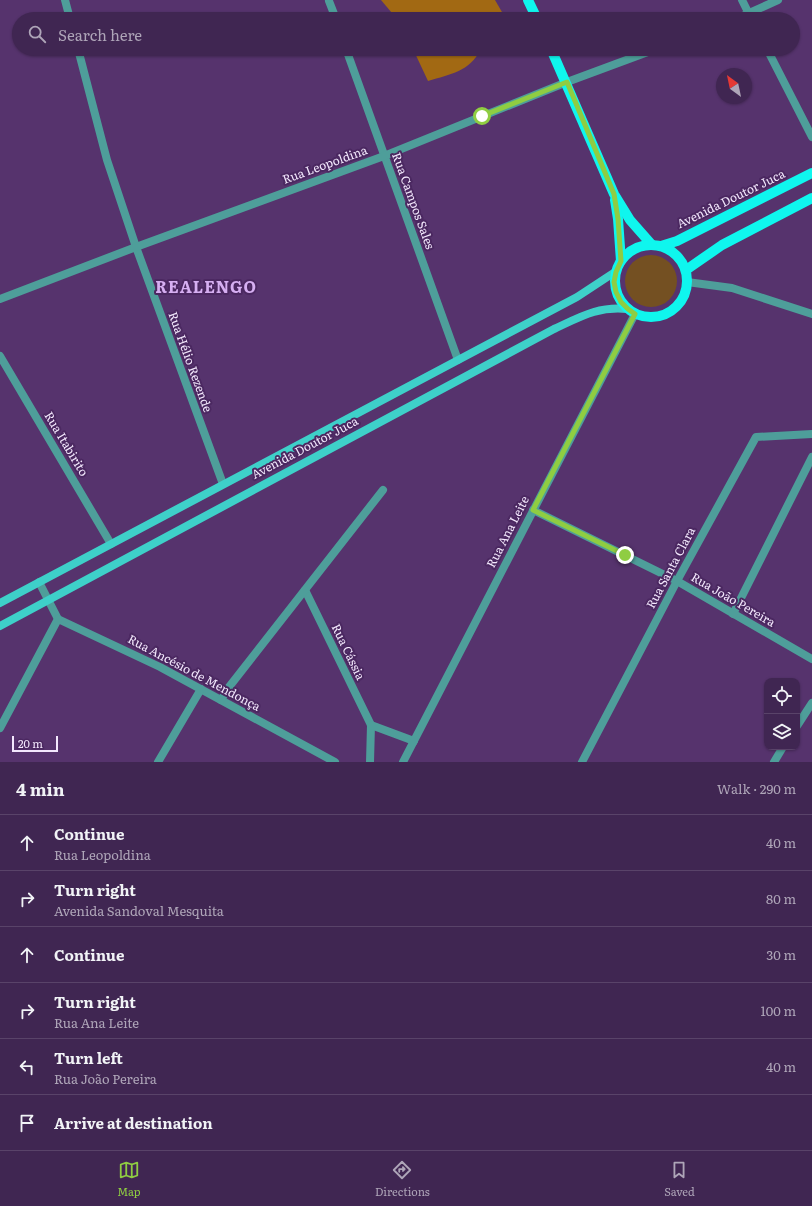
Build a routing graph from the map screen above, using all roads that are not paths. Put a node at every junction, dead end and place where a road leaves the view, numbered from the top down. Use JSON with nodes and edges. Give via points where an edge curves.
{"nodes":[{"id":1,"x":65,"y":0,"type":"edge"},
{"id":2,"x":528,"y":0,"type":"edge"},
{"id":3,"x":742,"y":0,"type":"edge"},
{"id":4,"x":778,"y":0,"type":"edge"},
{"id":5,"x":329,"y":1,"type":"edge"},
{"id":6,"x":68,"y":12,"type":"edge"},
{"id":7,"x":333,"y":12,"type":"edge"},
{"id":8,"x":534,"y":12,"type":"edge"},
{"id":9,"x":748,"y":12,"type":"edge"},
{"id":10,"x":758,"y":12,"type":"edge"},
{"id":11,"x":80,"y":56,"type":"edge"},
{"id":12,"x":348,"y":56,"type":"edge"},
{"id":13,"x":554,"y":56,"type":"edge"},
{"id":14,"x":637,"y":56,"type":"edge"},
{"id":15,"x":771,"y":56,"type":"edge"},
{"id":16,"x":567,"y":82,"type":"junction"},
{"id":17,"x":812,"y":137,"type":"edge"},
{"id":18,"x":384,"y":156,"type":"junction"},
{"id":19,"x":812,"y":173,"type":"edge"},
{"id":20,"x":614,"y":194,"type":"junction"},
{"id":21,"x":812,"y":198,"type":"edge"},
{"id":22,"x":656,"y":245,"type":"junction"},
{"id":23,"x":136,"y":247,"type":"junction"},
{"id":24,"x":621,"y":261,"type":"junction"},
{"id":25,"x":686,"y":270,"type":"junction"},
{"id":26,"x":616,"y":272,"type":"junction"},
{"id":27,"x":688,"y":282,"type":"junction"},
{"id":28,"x":0,"y":299,"type":"edge"},
{"id":29,"x":631,"y":311,"type":"junction"},
{"id":30,"x":812,"y":314,"type":"edge"},
{"id":31,"x":0,"y":356,"type":"edge"},
{"id":32,"x":458,"y":360,"type":"junction"},
{"id":33,"x":812,"y":434,"type":"edge"},
{"id":34,"x":812,"y":457,"type":"edge"},
{"id":35,"x":223,"y":484,"type":"junction"},
{"id":36,"x":383,"y":490,"type":"dead end"},
{"id":37,"x":533,"y":510,"type":"junction"},
{"id":38,"x":111,"y":544,"type":"junction"},
{"id":39,"x":677,"y":581,"type":"junction"},
{"id":40,"x":39,"y":582,"type":"junction"},
{"id":41,"x":305,"y":590,"type":"junction"},
{"id":42,"x":49,"y":600,"type":"junction"},
{"id":43,"x":0,"y":604,"type":"edge"},
{"id":44,"x":733,"y":614,"type":"junction"},
{"id":45,"x":58,"y":619,"type":"junction"},
{"id":46,"x":0,"y":626,"type":"edge"},
{"id":47,"x":812,"y":659,"type":"edge"},
{"id":48,"x":201,"y":689,"type":"junction"},
{"id":49,"x":221,"y":700,"type":"junction"},
{"id":50,"x":812,"y":703,"type":"edge"},
{"id":51,"x":800,"y":721,"type":"edge"},
{"id":52,"x":371,"y":725,"type":"junction"},
{"id":53,"x":0,"y":728,"type":"edge"},
{"id":54,"x":414,"y":741,"type":"junction"},
{"id":55,"x":781,"y":750,"type":"edge"},
{"id":56,"x":158,"y":762,"type":"edge"},
{"id":57,"x":335,"y":762,"type":"edge"},
{"id":58,"x":370,"y":762,"type":"edge"},
{"id":59,"x":403,"y":762,"type":"edge"},
{"id":60,"x":582,"y":762,"type":"edge"},
{"id":61,"x":774,"y":762,"type":"edge"}],
"edges":[{"from":1,"to":6,"type":"street"},
{"from":2,"to":8,"type":"main road"},
{"from":3,"to":9,"type":"street"},
{"from":4,"to":10,"type":"street"},
{"from":5,"to":7,"type":"street"},
{"from":11,"to":23,"type":"street","name":"Rua Hélio Rezende","via":[[107,160]]},
{"from":12,"to":18,"type":"street","name":"Rua Campos Sales"},
{"from":13,"to":16,"type":"main road"},
{"from":14,"to":16,"type":"street","name":"Rua Leopoldina"},
{"from":15,"to":17,"type":"street"},
{"from":16,"to":18,"type":"street","name":"Rua Leopoldina"},
{"from":16,"to":20,"type":"main road"},
{"from":18,"to":23,"type":"street","name":"Rua Leopoldina"},
{"from":18,"to":32,"type":"street","name":"Rua Campos Sales"},
{"from":19,"to":22,"type":"main road","name":"Avenida Doutor Juca","via":[[677,241]]},
{"from":20,"to":22,"type":"main road","via":[[630,220]]},
{"from":20,"to":24,"type":"main road"},
{"from":21,"to":25,"type":"main road","via":[[722,245]]},
{"from":22,"to":24,"type":"main road","via":[[639,246]]},
{"from":22,"to":25,"type":"main road","via":[[672,251]]},
{"from":23,"to":28,"type":"street","name":"Rua Leopoldina"},
{"from":23,"to":35,"type":"street","name":"Rua Hélio Rezende"},
{"from":24,"to":26,"type":"main road"},
{"from":25,"to":27,"type":"main road"},
{"from":26,"to":29,"type":"main road","via":[[616,292],[621,302]]},
{"from":26,"to":32,"type":"main road","name":"Avenida Doutor Juca","via":[[577,297]]},
{"from":27,"to":29,"type":"main road","via":[[679,304],[670,312],[646,317]]},
{"from":27,"to":30,"type":"street","via":[[732,288]]},
{"from":29,"to":37,"type":"street","name":"Rua Ana Leite"},
{"from":29,"to":42,"type":"main road","name":"Avenida Doutor Juca","via":[[615,308],[591,312],[554,330]]},
{"from":31,"to":38,"type":"street","name":"Rua Itabirito"},
{"from":32,"to":35,"type":"main road","name":"Avenida Doutor Juca"},
{"from":33,"to":39,"type":"street","name":"Rua Santa Clara","via":[[756,436]]},
{"from":34,"to":44,"type":"street"},
{"from":35,"to":38,"type":"main road","name":"Avenida Doutor Juca"},
{"from":36,"to":41,"type":"street"},
{"from":37,"to":39,"type":"street","name":"Rua João Pereira"},
{"from":37,"to":54,"type":"street","name":"Rua Ana Leite"},
{"from":38,"to":40,"type":"main road","name":"Avenida Doutor Juca"},
{"from":39,"to":44,"type":"street","name":"Rua João Pereira"},
{"from":39,"to":60,"type":"street","name":"Rua Santa Clara"},
{"from":40,"to":42,"type":"street"},
{"from":40,"to":43,"type":"main road","name":"Avenida Doutor Juca"},
{"from":41,"to":49,"type":"street"},
{"from":41,"to":52,"type":"street","name":"Rua Cássia"},
{"from":42,"to":45,"type":"street"},
{"from":42,"to":46,"type":"main road","name":"Avenida Doutor Juca"},
{"from":44,"to":47,"type":"street","name":"Rua João Pereira"},
{"from":45,"to":48,"type":"street","name":"Rua Ancésio de Mendonça"},
{"from":45,"to":53,"type":"street"},
{"from":48,"to":49,"type":"street","name":"Rua Ancésio de Mendonça"},
{"from":48,"to":56,"type":"street"},
{"from":49,"to":57,"type":"street","name":"Rua Ancésio de Mendonça"},
{"from":50,"to":51,"type":"street"},
{"from":52,"to":54,"type":"street"},
{"from":52,"to":58,"type":"street","name":"Rua Cássia"},
{"from":54,"to":59,"type":"street","name":"Rua Ana Leite"},
{"from":55,"to":61,"type":"street"}]}
